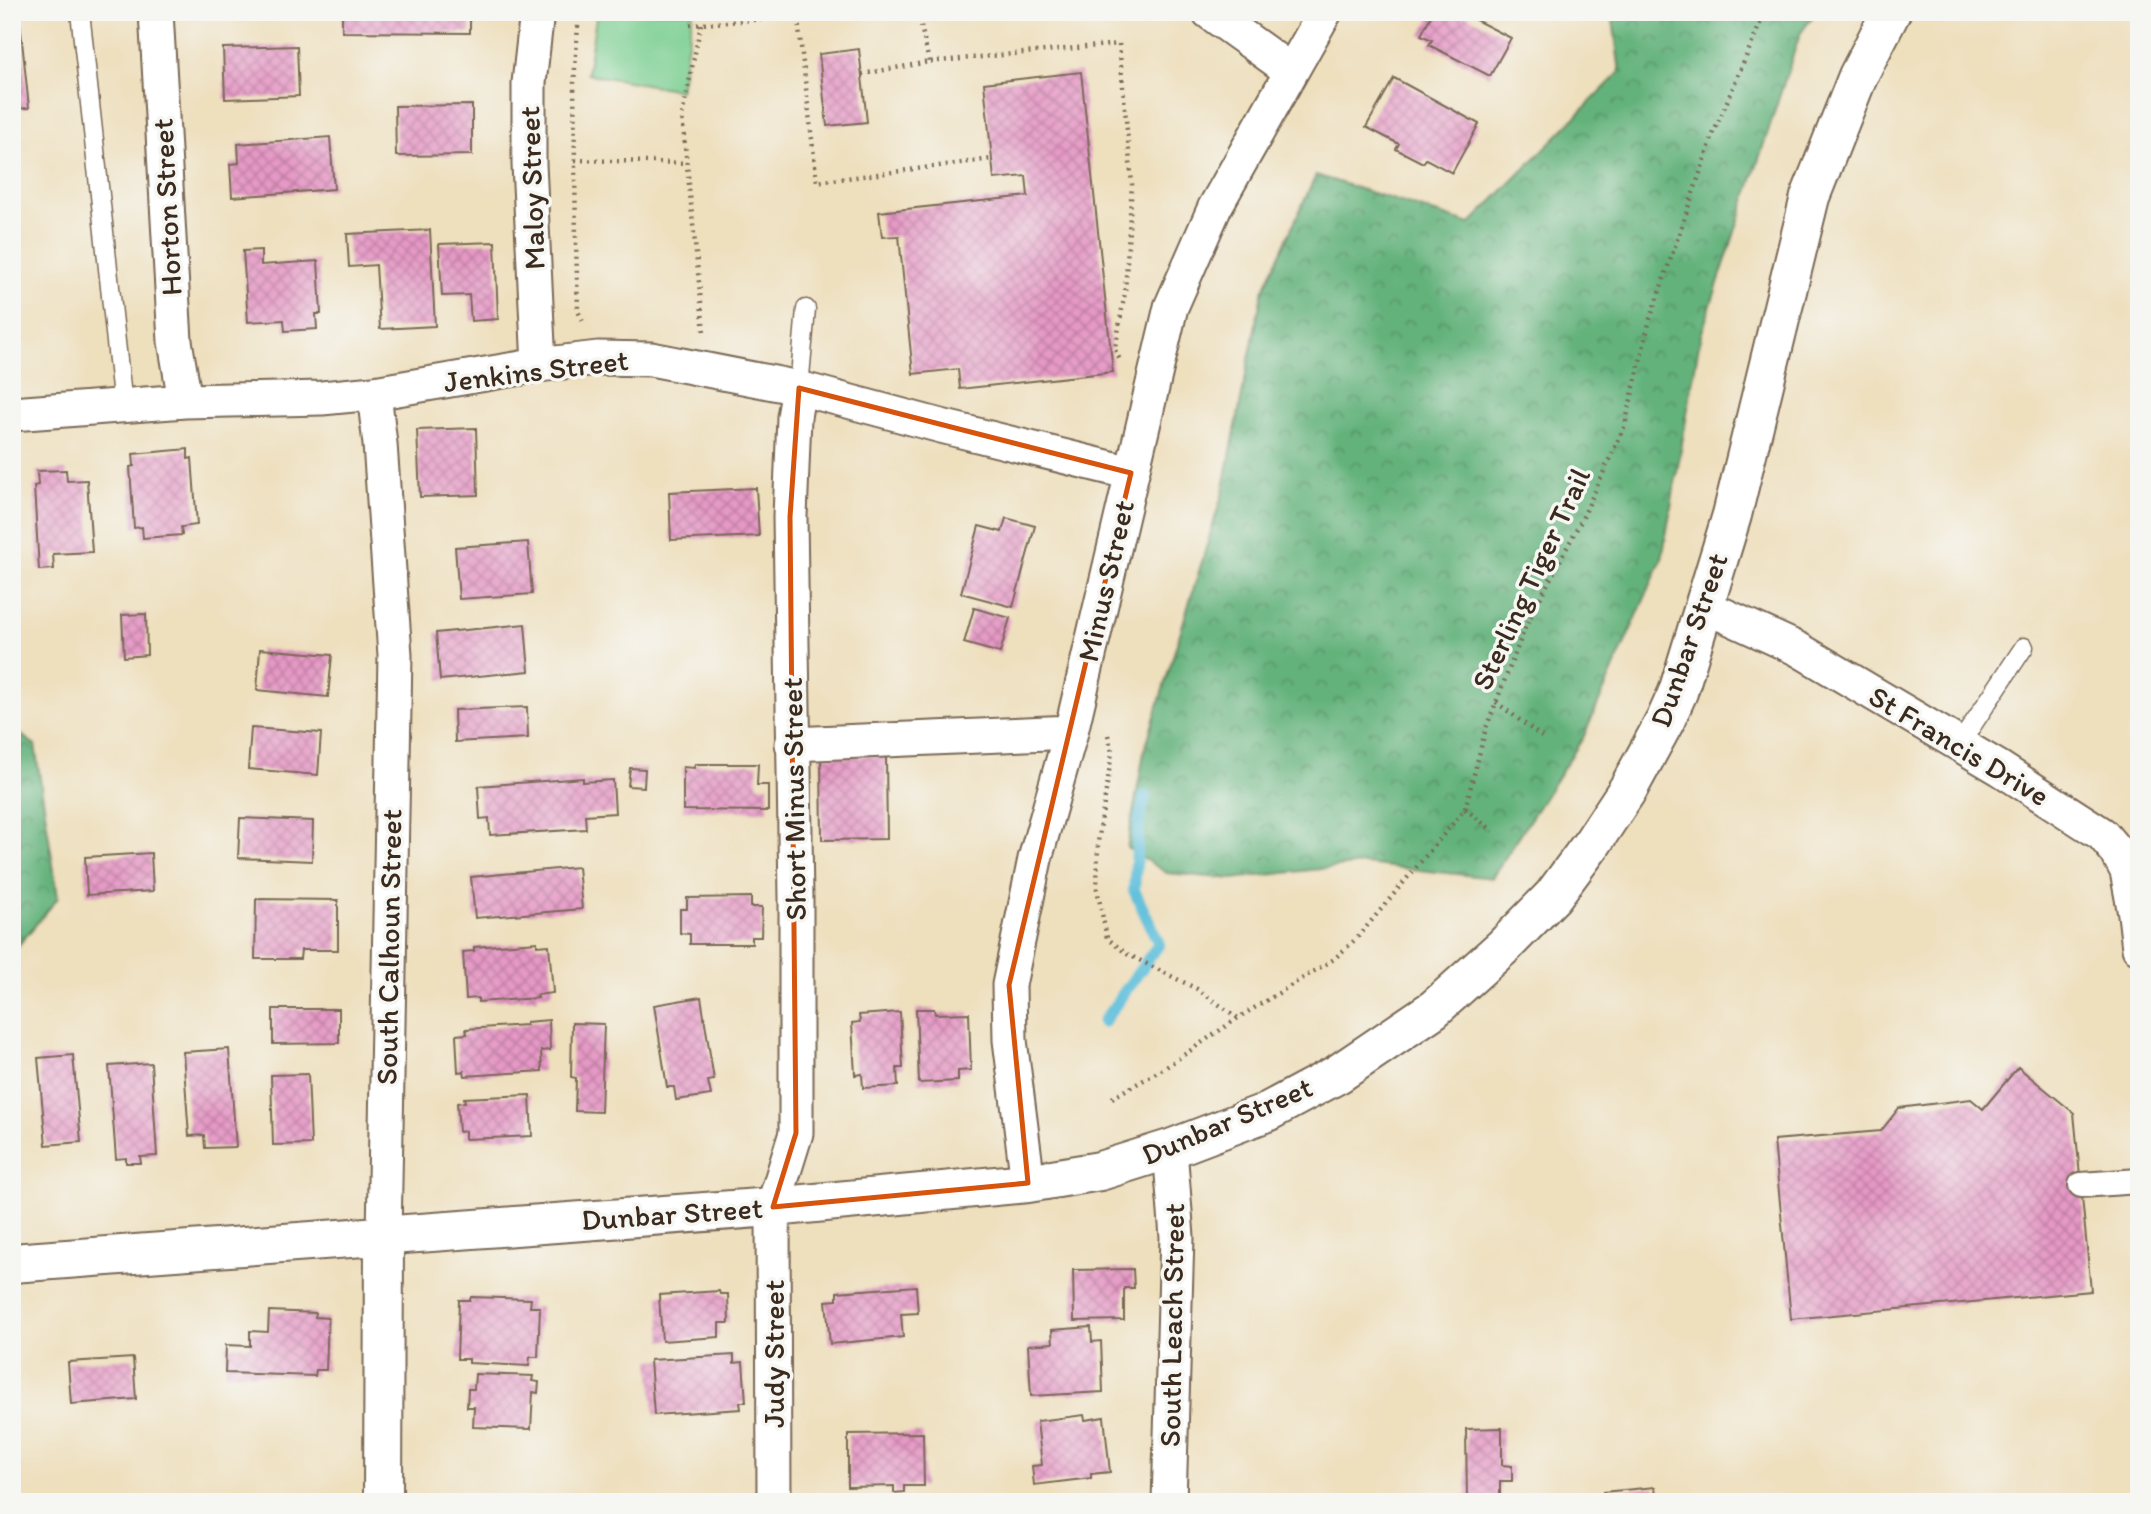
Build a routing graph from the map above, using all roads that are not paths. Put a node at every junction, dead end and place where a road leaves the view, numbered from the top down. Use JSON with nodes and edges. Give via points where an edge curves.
{"nodes":[{"id":1,"x":79,"y":12,"type":"edge"},
{"id":2,"x":156,"y":12,"type":"edge"},
{"id":3,"x":537,"y":12,"type":"edge"},
{"id":4,"x":1209,"y":12,"type":"edge"},
{"id":5,"x":1325,"y":12,"type":"edge"},
{"id":6,"x":1891,"y":12,"type":"edge"},
{"id":7,"x":1291,"y":71,"type":"junction"},
{"id":8,"x":806,"y":309,"type":"dead end"},
{"id":9,"x":539,"y":365,"type":"junction"},
{"id":10,"x":799,"y":387,"type":"junction"},
{"id":11,"x":374,"y":393,"type":"junction"},
{"id":12,"x":185,"y":401,"type":"junction"},
{"id":13,"x":123,"y":406,"type":"junction"},
{"id":14,"x":12,"y":414,"type":"edge"},
{"id":15,"x":1131,"y":473,"type":"junction"},
{"id":16,"x":1704,"y":606,"type":"junction"},
{"id":17,"x":2024,"y":647,"type":"dead end"},
{"id":18,"x":1072,"y":732,"type":"junction"},
{"id":19,"x":792,"y":744,"type":"junction"},
{"id":20,"x":1959,"y":745,"type":"junction"},
{"id":21,"x":2128,"y":849,"type":"edge"},
{"id":22,"x":2139,"y":948,"type":"edge"},
{"id":23,"x":1170,"y":1149,"type":"junction"},
{"id":24,"x":2139,"y":1181,"type":"edge"},
{"id":25,"x":1028,"y":1183,"type":"junction"},
{"id":26,"x":2081,"y":1185,"type":"dead end"},
{"id":27,"x":773,"y":1207,"type":"junction"},
{"id":28,"x":384,"y":1235,"type":"junction"},
{"id":29,"x":12,"y":1263,"type":"edge"},
{"id":30,"x":383,"y":1502,"type":"edge"},
{"id":31,"x":774,"y":1502,"type":"edge"},
{"id":32,"x":1169,"y":1502,"type":"edge"}],
"edges":[{"from":1,"to":13,"type":"lane"},
{"from":2,"to":12,"type":"street","name":"Horton Street","via":[[175,341]]},
{"from":3,"to":9,"type":"street","name":"Maloy Street","via":[[529,83],[529,150]]},
{"from":4,"to":7,"type":"street"},
{"from":5,"to":7,"type":"street","name":"Minus Street"},
{"from":6,"to":16,"type":"street","name":"Dunbar Street","via":[[1857,76],[1810,197],[1732,515]]},
{"from":7,"to":15,"type":"street","name":"Minus Street","via":[[1215,208],[1171,307]]},
{"from":8,"to":10,"type":"lane"},
{"from":9,"to":10,"type":"street","name":"Jenkins Street","via":[[598,358],[651,359]]},
{"from":9,"to":11,"type":"street","name":"Jenkins Street"},
{"from":10,"to":15,"type":"street","name":"Jenkins Street"},
{"from":10,"to":19,"type":"street","name":"Short Minus Street","via":[[790,517]]},
{"from":11,"to":12,"type":"street","name":"Jenkins Street"},
{"from":11,"to":28,"type":"street","name":"South Calhoun Street","via":[[395,655]]},
{"from":12,"to":13,"type":"street","name":"Jenkins Street"},
{"from":13,"to":14,"type":"street","name":"Jenkins Street"},
{"from":15,"to":18,"type":"street","name":"Minus Street"},
{"from":16,"to":20,"type":"street","name":"St Francis Drive","via":[[1798,649]]},
{"from":16,"to":23,"type":"street","name":"Dunbar Street","via":[[1678,692],[1634,778],[1553,896],[1504,946],[1434,1009],[1338,1074],[1267,1112]]},
{"from":17,"to":20,"type":"lane"},
{"from":18,"to":19,"type":"street"},
{"from":18,"to":25,"type":"street","name":"Minus Street","via":[[1035,859],[1009,985],[1010,1040]]},
{"from":19,"to":27,"type":"street","name":"Short Minus Street","via":[[796,1133]]},
{"from":20,"to":21,"type":"street","name":"St Francis Drive"},
{"from":21,"to":22,"type":"street","name":"St Francis Drive","via":[[2126,871]]},
{"from":23,"to":25,"type":"street","name":"Dunbar Street","via":[[1100,1171]]},
{"from":23,"to":32,"type":"street","name":"South Leach Street","via":[[1177,1237]]},
{"from":24,"to":26,"type":"street"},
{"from":25,"to":27,"type":"street","name":"Dunbar Street"},
{"from":27,"to":28,"type":"street","name":"Dunbar Street"},
{"from":27,"to":31,"type":"street","name":"Judy Street"},
{"from":28,"to":29,"type":"street","name":"Dunbar Street"},
{"from":28,"to":30,"type":"street","name":"South Calhoun Street"}]}
